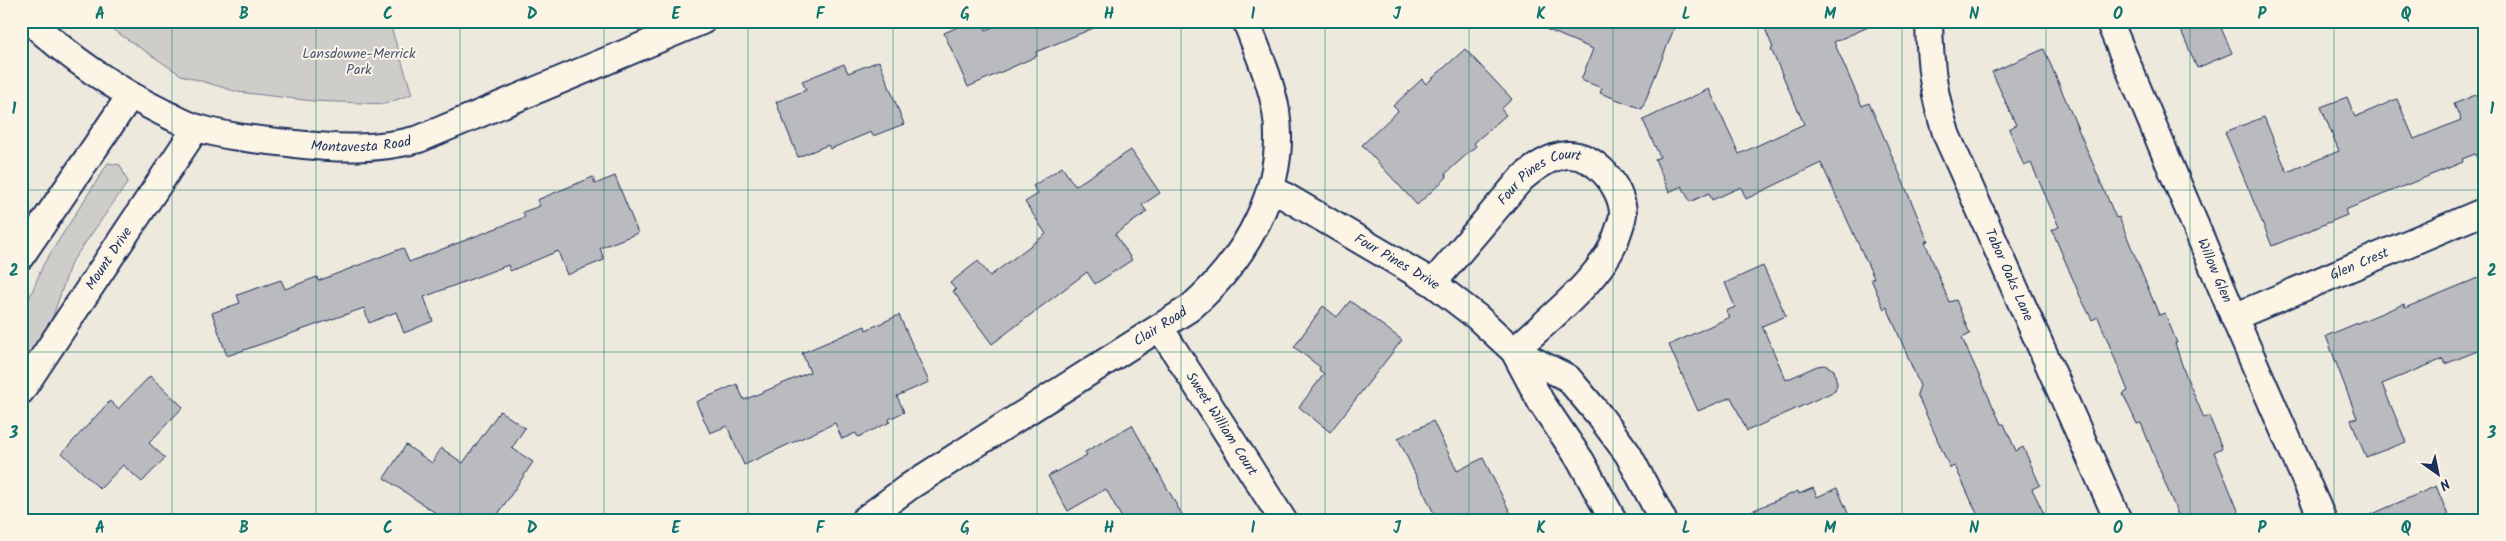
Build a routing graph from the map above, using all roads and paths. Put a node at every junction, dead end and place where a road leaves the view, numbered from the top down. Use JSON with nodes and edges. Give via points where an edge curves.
{"nodes":[{"id":1,"x":30,"y":21,"type":"edge"},
{"id":2,"x":1246,"y":21,"type":"edge"},
{"id":3,"x":1929,"y":21,"type":"edge"},
{"id":4,"x":2109,"y":21,"type":"edge"},
{"id":5,"x":698,"y":22,"type":"edge"},
{"id":6,"x":130,"y":96,"type":"junction"},
{"id":7,"x":196,"y":128,"type":"junction"},
{"id":8,"x":1271,"y":188,"type":"junction"},
{"id":9,"x":2485,"y":211,"type":"edge"},
{"id":10,"x":21,"y":256,"type":"edge"},
{"id":11,"x":1433,"y":283,"type":"junction"},
{"id":12,"x":2234,"y":317,"type":"junction"},
{"id":13,"x":1160,"y":328,"type":"junction"},
{"id":14,"x":1514,"y":351,"type":"junction"},
{"id":15,"x":21,"y":390,"type":"edge"},
{"id":16,"x":864,"y":520,"type":"edge"},
{"id":17,"x":1283,"y":520,"type":"edge"},
{"id":18,"x":1613,"y":520,"type":"edge"},
{"id":19,"x":1663,"y":520,"type":"edge"},
{"id":20,"x":2118,"y":520,"type":"edge"},
{"id":21,"x":2323,"y":520,"type":"edge"}],
"edges":[{"from":1,"to":6,"type":"street","name":"Montavesta Road","via":[[57,47]]},
{"from":2,"to":8,"type":"street","name":"Clair Road","via":[[1276,112],[1278,155]]},
{"from":3,"to":20,"type":"street","name":"Tabor Oaks Lane","via":[[1930,70],[1947,136]]},
{"from":4,"to":12,"type":"street","name":"Willow Glen"},
{"from":5,"to":7,"type":"street","name":"Montavesta Road","via":[[419,139],[395,146],[329,148],[231,136]]},
{"from":6,"to":7,"type":"street","name":"Montavesta Road"},
{"from":6,"to":10,"type":"street"},
{"from":7,"to":15,"type":"street","name":"Mount Drive"},
{"from":8,"to":11,"type":"street","name":"Four Pines Drive"},
{"from":8,"to":13,"type":"street","name":"Clair Road","via":[[1250,237],[1229,268],[1211,290]]},
{"from":9,"to":12,"type":"street","name":"Glen Crest"},
{"from":11,"to":14,"type":"street","name":"Four Pines Drive"},
{"from":11,"to":14,"type":"street","name":"Four Pines Court","via":[[1533,169],[1566,155],[1575,155],[1598,165],[1614,186],[1623,213],[1617,237],[1597,272]]},
{"from":12,"to":21,"type":"street","name":"Willow Glen"},
{"from":13,"to":16,"type":"street","name":"Clair Road","via":[[910,486]]},
{"from":13,"to":17,"type":"street","name":"Sweet William Court"},
{"from":14,"to":18,"type":"street","name":"Four Pines Drive","via":[[1541,402],[1582,461]]},
{"from":14,"to":19,"type":"street","name":"Four Pines Drive","via":[[1568,378],[1628,454]]}]}
